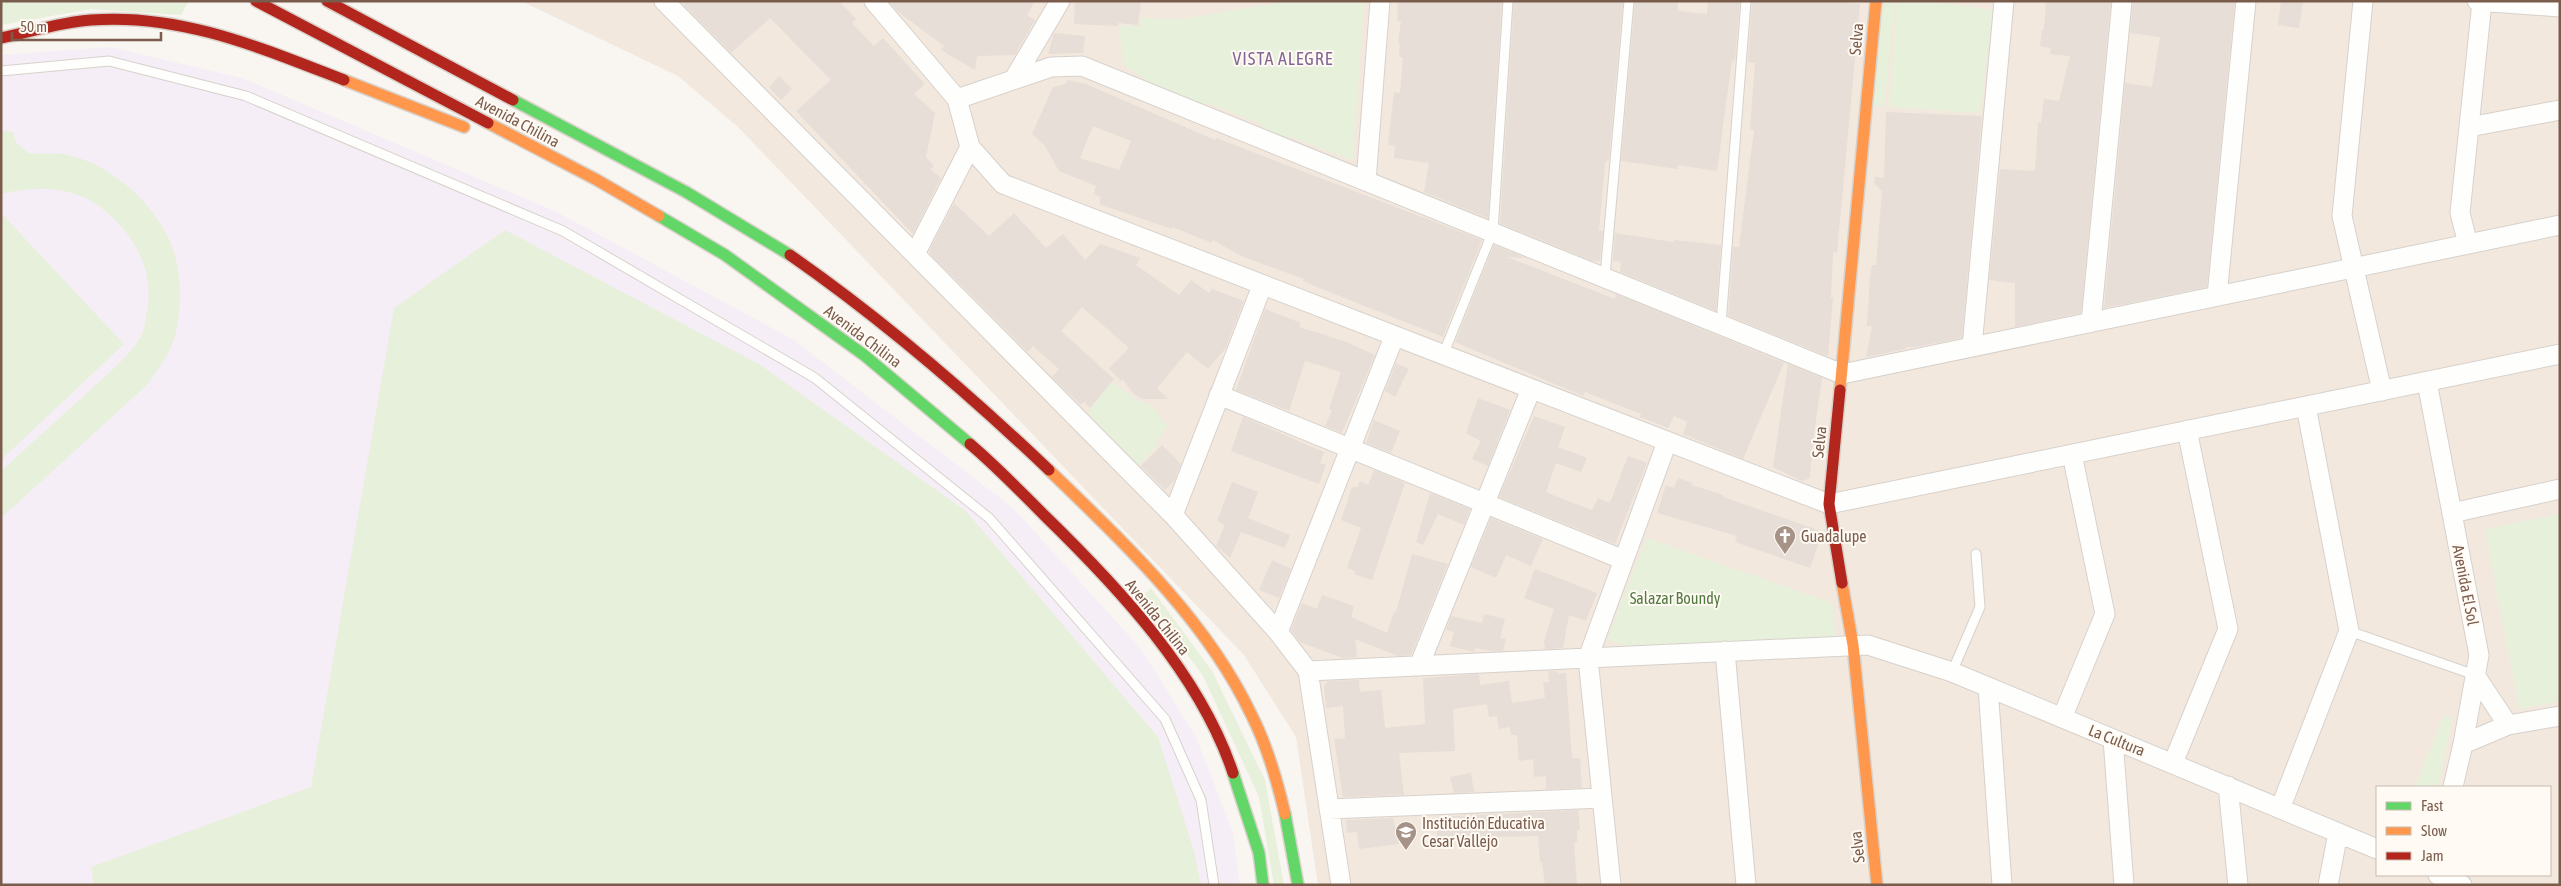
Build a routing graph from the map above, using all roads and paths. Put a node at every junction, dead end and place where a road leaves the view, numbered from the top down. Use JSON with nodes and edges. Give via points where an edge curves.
{"nodes":[{"id":1,"x":256,"y":1,"type":"edge"},
{"id":2,"x":327,"y":1,"type":"edge"},
{"id":3,"x":664,"y":1,"type":"edge"},
{"id":4,"x":1060,"y":1,"type":"edge"},
{"id":5,"x":1380,"y":1,"type":"edge"},
{"id":6,"x":1508,"y":1,"type":"edge"},
{"id":7,"x":1628,"y":1,"type":"edge"},
{"id":8,"x":1746,"y":1,"type":"edge"},
{"id":9,"x":1876,"y":1,"type":"edge"},
{"id":10,"x":2004,"y":1,"type":"edge"},
{"id":11,"x":2122,"y":1,"type":"edge"},
{"id":12,"x":2246,"y":1,"type":"edge"},
{"id":13,"x":2363,"y":1,"type":"edge"},
{"id":14,"x":2477,"y":1,"type":"edge"},
{"id":15,"x":2482,"y":2,"type":"edge"},
{"id":16,"x":876,"y":3,"type":"edge"},
{"id":17,"x":2560,"y":7,"type":"edge"},
{"id":18,"x":1,"y":38,"type":"edge"},
{"id":19,"x":1,"y":71,"type":"edge"},
{"id":20,"x":1014,"y":79,"type":"junction"},
{"id":21,"x":957,"y":99,"type":"junction"},
{"id":22,"x":2560,"y":110,"type":"edge"},
{"id":23,"x":2469,"y":127,"type":"junction"},
{"id":24,"x":970,"y":147,"type":"junction"},
{"id":25,"x":597,"y":180,"type":"junction"},
{"id":26,"x":1366,"y":181,"type":"junction"},
{"id":27,"x":2560,"y":225,"type":"edge"},
{"id":28,"x":1493,"y":231,"type":"junction"},
{"id":29,"x":2468,"y":244,"type":"junction"},
{"id":30,"x":915,"y":254,"type":"junction"},
{"id":31,"x":2354,"y":268,"type":"junction"},
{"id":32,"x":1605,"y":276,"type":"junction"},
{"id":33,"x":1262,"y":286,"type":"junction"},
{"id":34,"x":2217,"y":296,"type":"junction"},
{"id":35,"x":2092,"y":322,"type":"junction"},
{"id":36,"x":1721,"y":324,"type":"junction"},
{"id":37,"x":1394,"y":337,"type":"junction"},
{"id":38,"x":1972,"y":347,"type":"junction"},
{"id":39,"x":2560,"y":354,"type":"edge"},
{"id":40,"x":1443,"y":355,"type":"junction"},
{"id":41,"x":1842,"y":374,"type":"junction"},
{"id":42,"x":2427,"y":382,"type":"junction"},
{"id":43,"x":1531,"y":389,"type":"junction"},
{"id":44,"x":2382,"y":391,"type":"junction"},
{"id":45,"x":1219,"y":395,"type":"junction"},
{"id":46,"x":2306,"y":406,"type":"junction"},
{"id":47,"x":2187,"y":430,"type":"junction"},
{"id":48,"x":1667,"y":442,"type":"junction"},
{"id":49,"x":1350,"y":449,"type":"junction"},
{"id":50,"x":2072,"y":454,"type":"junction"},
{"id":51,"x":2560,"y":489,"type":"edge"},
{"id":52,"x":1485,"y":504,"type":"junction"},
{"id":53,"x":1828,"y":504,"type":"junction"},
{"id":54,"x":2452,"y":513,"type":"junction"},
{"id":55,"x":1173,"y":515,"type":"junction"},
{"id":56,"x":1976,"y":554,"type":"dead end"},
{"id":57,"x":1624,"y":560,"type":"junction"},
{"id":58,"x":2348,"y":631,"type":"junction"},
{"id":59,"x":1278,"y":632,"type":"junction"},
{"id":60,"x":1853,"y":645,"type":"junction"},
{"id":61,"x":1725,"y":651,"type":"junction"},
{"id":62,"x":1588,"y":658,"type":"junction"},
{"id":63,"x":1419,"y":666,"type":"junction"},
{"id":64,"x":1308,"y":671,"type":"junction"},
{"id":65,"x":1952,"y":672,"type":"junction"},
{"id":66,"x":2475,"y":675,"type":"junction"},
{"id":67,"x":1988,"y":687,"type":"junction"},
{"id":68,"x":2560,"y":716,"type":"edge"},
{"id":69,"x":2062,"y":718,"type":"junction"},
{"id":70,"x":2508,"y":725,"type":"junction"},
{"id":71,"x":2113,"y":739,"type":"junction"},
{"id":72,"x":2463,"y":744,"type":"junction"},
{"id":73,"x":2173,"y":763,"type":"junction"},
{"id":74,"x":2228,"y":786,"type":"junction"},
{"id":75,"x":2453,"y":786,"type":"edge"},
{"id":76,"x":1602,"y":798,"type":"junction"},
{"id":77,"x":1329,"y":809,"type":"junction"},
{"id":78,"x":2280,"y":809,"type":"junction"},
{"id":79,"x":2338,"y":833,"type":"junction"},
{"id":80,"x":2376,"y":849,"type":"edge"},
{"id":81,"x":2440,"y":876,"type":"edge"},
{"id":82,"x":1214,"y":885,"type":"edge"},
{"id":83,"x":1263,"y":885,"type":"edge"},
{"id":84,"x":1298,"y":885,"type":"edge"},
{"id":85,"x":1341,"y":885,"type":"edge"},
{"id":86,"x":1611,"y":885,"type":"edge"},
{"id":87,"x":1746,"y":885,"type":"edge"},
{"id":88,"x":1877,"y":885,"type":"edge"},
{"id":89,"x":2002,"y":885,"type":"edge"},
{"id":90,"x":2124,"y":885,"type":"edge"},
{"id":91,"x":2238,"y":885,"type":"edge"},
{"id":92,"x":2328,"y":885,"type":"edge"},
{"id":93,"x":2462,"y":885,"type":"edge"}],
"edges":[{"from":1,"to":25,"type":"main road","name":"Avenida Chilina"},
{"from":2,"to":84,"type":"main road","name":"Avenida Chilina","via":[[683,189],[788,253],[887,326],[1011,434],[1166,591],[1224,666],[1267,750],[1292,844]]},
{"from":3,"to":30,"type":"street"},
{"from":4,"to":20,"type":"street"},
{"from":5,"to":26,"type":"street"},
{"from":6,"to":28,"type":"lane"},
{"from":7,"to":32,"type":"lane"},
{"from":8,"to":36,"type":"lane"},
{"from":9,"to":41,"type":"main road","name":"Selva"},
{"from":10,"to":38,"type":"street"},
{"from":11,"to":35,"type":"street"},
{"from":12,"to":34,"type":"street"},
{"from":13,"to":31,"type":"street","via":[[2342,216]]},
{"from":14,"to":15,"type":"street"},
{"from":15,"to":17,"type":"street"},
{"from":15,"to":23,"type":"street"},
{"from":16,"to":21,"type":"street"},
{"from":18,"to":25,"type":"main road","via":[[90,20],[158,20],[241,40]]},
{"from":19,"to":82,"type":"lane","via":[[109,61],[246,96],[564,231],[815,378],[989,518],[1165,719],[1201,800]]},
{"from":20,"to":21,"type":"street"},
{"from":20,"to":26,"type":"street","via":[[1051,67],[1082,66]]},
{"from":21,"to":24,"type":"street"},
{"from":22,"to":23,"type":"street"},
{"from":23,"to":29,"type":"street","via":[[2460,213]]},
{"from":24,"to":30,"type":"street"},
{"from":24,"to":33,"type":"street","via":[[1003,184]]},
{"from":25,"to":83,"type":"main road","name":"Avenida Chilina","via":[[726,255],[864,355],[988,459],[1067,536],[1128,604],[1192,686],[1229,762],[1259,853]]},
{"from":26,"to":28,"type":"street"},
{"from":27,"to":29,"type":"street"},
{"from":28,"to":32,"type":"street"},
{"from":28,"to":40,"type":"lane"},
{"from":29,"to":31,"type":"street"},
{"from":30,"to":55,"type":"street"},
{"from":31,"to":34,"type":"street"},
{"from":31,"to":44,"type":"street"},
{"from":32,"to":36,"type":"street"},
{"from":33,"to":37,"type":"street"},
{"from":33,"to":45,"type":"street"},
{"from":34,"to":35,"type":"street"},
{"from":35,"to":38,"type":"street"},
{"from":36,"to":41,"type":"street"},
{"from":37,"to":40,"type":"street"},
{"from":37,"to":49,"type":"street"},
{"from":38,"to":41,"type":"street"},
{"from":39,"to":42,"type":"street"},
{"from":40,"to":43,"type":"street"},
{"from":41,"to":53,"type":"main road","name":"Selva"},
{"from":42,"to":44,"type":"street"},
{"from":42,"to":54,"type":"street","name":"Avenida El Sol"},
{"from":43,"to":48,"type":"street"},
{"from":43,"to":52,"type":"street"},
{"from":44,"to":46,"type":"street"},
{"from":45,"to":49,"type":"street"},
{"from":45,"to":55,"type":"street"},
{"from":46,"to":47,"type":"street"},
{"from":46,"to":58,"type":"street"},
{"from":47,"to":50,"type":"street"},
{"from":47,"to":73,"type":"street","via":[[2228,629]]},
{"from":48,"to":53,"type":"street"},
{"from":48,"to":57,"type":"street"},
{"from":49,"to":52,"type":"street"},
{"from":49,"to":59,"type":"street"},
{"from":50,"to":53,"type":"street"},
{"from":50,"to":69,"type":"street","via":[[2105,614]]},
{"from":51,"to":54,"type":"street"},
{"from":52,"to":57,"type":"street"},
{"from":52,"to":63,"type":"street"},
{"from":53,"to":60,"type":"main road","name":"Selva"},
{"from":54,"to":66,"type":"street","name":"Avenida El Sol","via":[[2479,654]]},
{"from":55,"to":59,"type":"street"},
{"from":56,"to":65,"type":"lane","via":[[1980,607]]},
{"from":57,"to":62,"type":"street"},
{"from":58,"to":66,"type":"lane"},
{"from":58,"to":78,"type":"street"},
{"from":59,"to":64,"type":"street"},
{"from":60,"to":61,"type":"street","name":"La Cultura"},
{"from":60,"to":65,"type":"street","name":"La Cultura","via":[[1868,644]]},
{"from":60,"to":88,"type":"main road","name":"Selva"},
{"from":61,"to":62,"type":"street","name":"La Cultura"},
{"from":61,"to":87,"type":"street"},
{"from":62,"to":63,"type":"street","name":"La Cultura"},
{"from":62,"to":76,"type":"street"},
{"from":63,"to":64,"type":"street","name":"La Cultura"},
{"from":64,"to":77,"type":"street"},
{"from":65,"to":67,"type":"street","name":"La Cultura"},
{"from":66,"to":70,"type":"street"},
{"from":66,"to":72,"type":"street","name":"Avenida El Sol"},
{"from":67,"to":69,"type":"street","name":"La Cultura"},
{"from":67,"to":89,"type":"street"},
{"from":68,"to":70,"type":"street"},
{"from":69,"to":71,"type":"street","name":"La Cultura"},
{"from":70,"to":72,"type":"street"},
{"from":71,"to":73,"type":"street","name":"La Cultura"},
{"from":71,"to":90,"type":"street"},
{"from":72,"to":75,"type":"street","name":"Avenida El Sol"},
{"from":73,"to":74,"type":"street","name":"La Cultura"},
{"from":74,"to":78,"type":"street","name":"La Cultura"},
{"from":74,"to":91,"type":"street"},
{"from":76,"to":77,"type":"street"},
{"from":76,"to":86,"type":"street"},
{"from":77,"to":85,"type":"street"},
{"from":78,"to":79,"type":"street","name":"La Cultura"},
{"from":79,"to":80,"type":"street","name":"La Cultura"},
{"from":79,"to":92,"type":"street"},
{"from":81,"to":93,"type":"street"}]}
